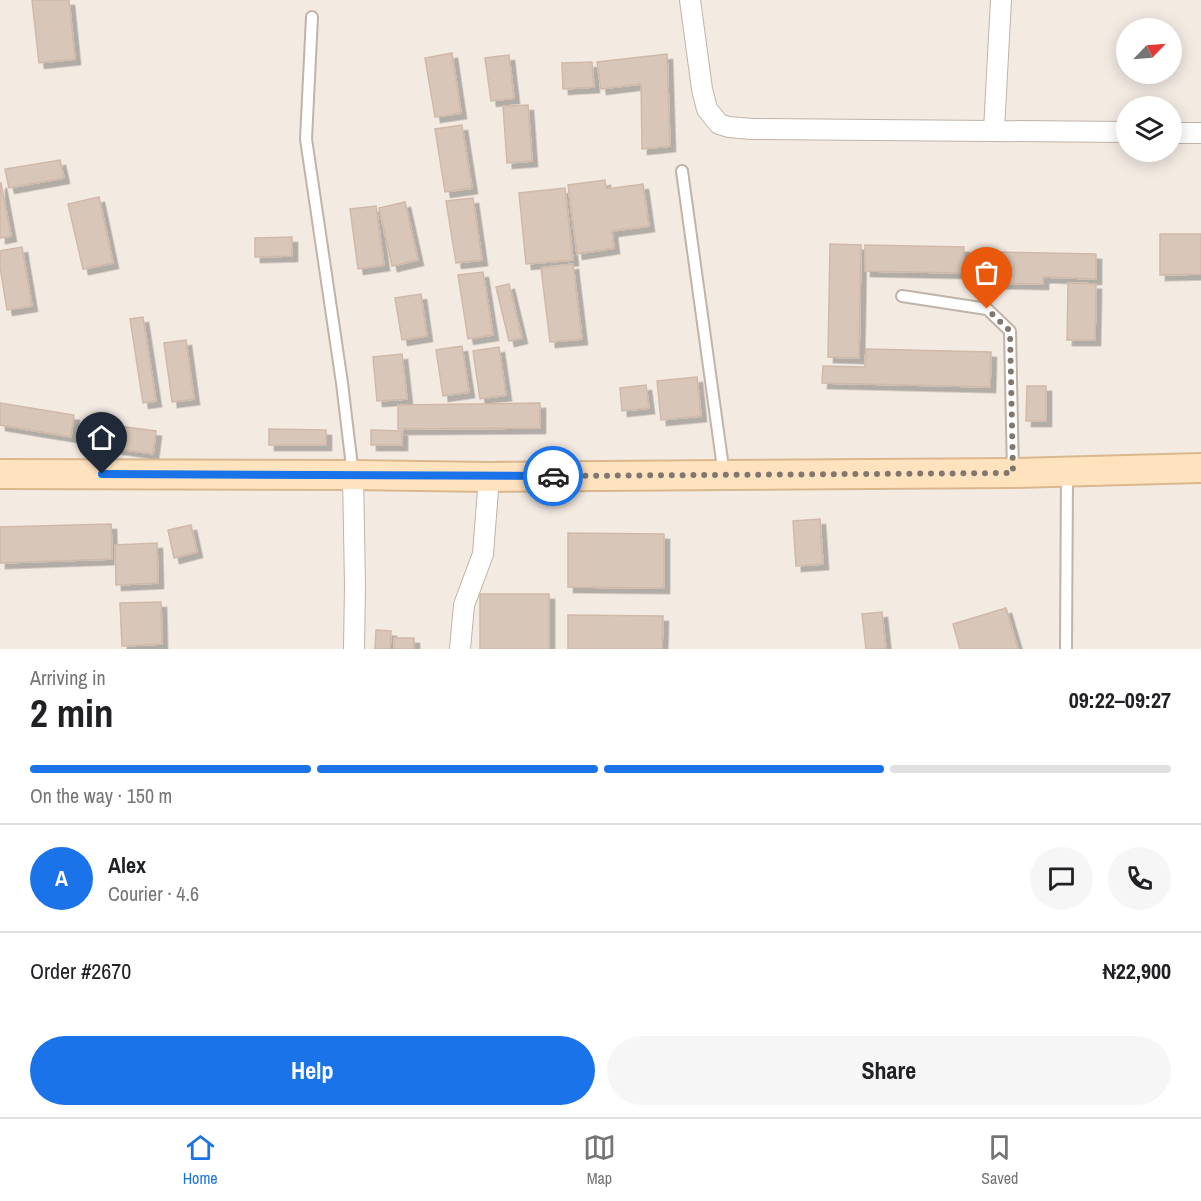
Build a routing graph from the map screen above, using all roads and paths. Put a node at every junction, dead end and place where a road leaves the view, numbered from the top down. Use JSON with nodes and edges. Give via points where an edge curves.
{"nodes":[{"id":1,"x":690,"y":0,"type":"edge"},
{"id":2,"x":1000,"y":0,"type":"edge"},
{"id":3,"x":312,"y":17,"type":"dead end"},
{"id":4,"x":994,"y":130,"type":"junction"},
{"id":5,"x":1116,"y":132,"type":"edge"},
{"id":6,"x":1182,"y":133,"type":"edge"},
{"id":7,"x":1201,"y":133,"type":"edge"},
{"id":8,"x":682,"y":171,"type":"dead end"},
{"id":9,"x":902,"y":296,"type":"dead end"},
{"id":10,"x":1201,"y":468,"type":"edge"},
{"id":11,"x":1067,"y":472,"type":"junction"},
{"id":12,"x":1013,"y":473,"type":"junction"},
{"id":13,"x":0,"y":474,"type":"edge"},
{"id":14,"x":353,"y":475,"type":"junction"},
{"id":15,"x":724,"y":476,"type":"junction"},
{"id":16,"x":489,"y":477,"type":"junction"},
{"id":17,"x":354,"y":649,"type":"edge"},
{"id":18,"x":460,"y":649,"type":"edge"},
{"id":19,"x":1066,"y":649,"type":"edge"}],
"edges":[{"from":1,"to":4,"type":"street","via":[[702,89],[707,109],[719,124],[752,129]]},
{"from":2,"to":4,"type":"street"},
{"from":3,"to":14,"type":"lane","via":[[306,139]]},
{"from":4,"to":5,"type":"street"},
{"from":6,"to":7,"type":"street"},
{"from":8,"to":15,"type":"lane"},
{"from":9,"to":12,"type":"lane","via":[[987,309],[1010,331]]},
{"from":10,"to":11,"type":"main road"},
{"from":11,"to":12,"type":"main road"},
{"from":11,"to":19,"type":"lane"},
{"from":12,"to":15,"type":"main road"},
{"from":13,"to":14,"type":"main road"},
{"from":14,"to":16,"type":"main road"},
{"from":14,"to":17,"type":"street"},
{"from":15,"to":16,"type":"main road"},
{"from":16,"to":18,"type":"street","via":[[483,554],[464,605]]}]}
